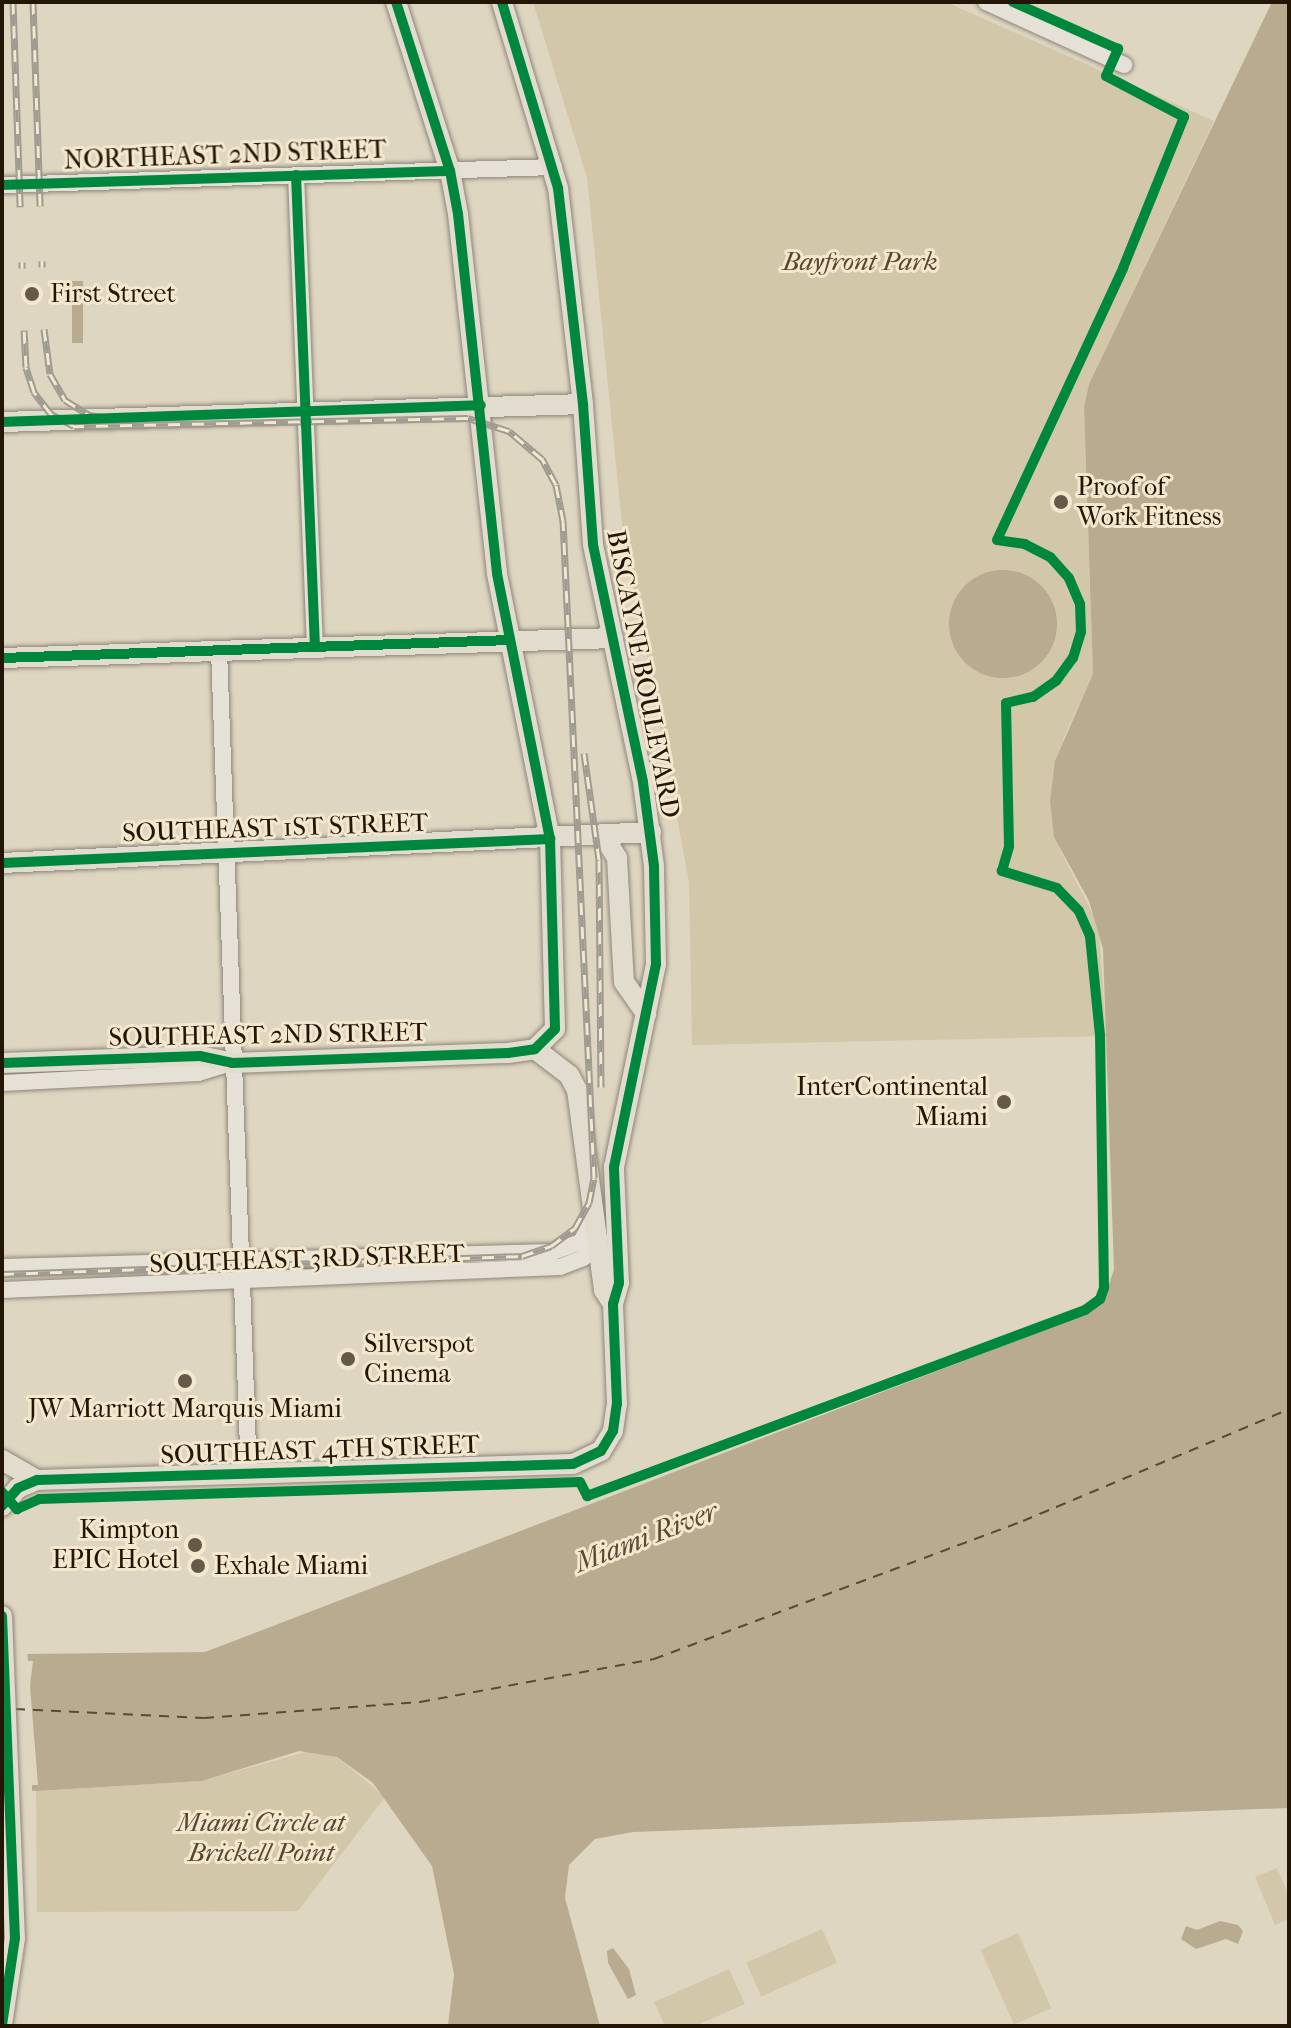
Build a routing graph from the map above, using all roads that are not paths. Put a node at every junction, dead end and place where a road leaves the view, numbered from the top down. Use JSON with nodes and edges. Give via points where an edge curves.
{"nodes":[{"id":1,"x":396,"y":2,"type":"edge"},
{"id":2,"x":502,"y":2,"type":"edge"},
{"id":3,"x":986,"y":2,"type":"edge"},
{"id":4,"x":1124,"y":65,"type":"dead end"},
{"id":5,"x":554,"y":167,"type":"junction"},
{"id":6,"x":450,"y":171,"type":"junction"},
{"id":7,"x":296,"y":175,"type":"junction"},
{"id":8,"x":2,"y":185,"type":"edge"},
{"id":9,"x":583,"y":404,"type":"junction"},
{"id":10,"x":481,"y":405,"type":"junction"},
{"id":11,"x":304,"y":411,"type":"junction"},
{"id":12,"x":2,"y":422,"type":"edge"},
{"id":13,"x":613,"y":638,"type":"junction"},
{"id":14,"x":510,"y":640,"type":"junction"},
{"id":15,"x":315,"y":647,"type":"junction"},
{"id":16,"x":219,"y":650,"type":"junction"},
{"id":17,"x":2,"y":658,"type":"edge"},
{"id":18,"x":651,"y":832,"type":"junction"},
{"id":19,"x":604,"y":837,"type":"junction"},
{"id":20,"x":550,"y":839,"type":"junction"},
{"id":21,"x":227,"y":852,"type":"junction"},
{"id":22,"x":2,"y":863,"type":"edge"},
{"id":23,"x":646,"y":1014,"type":"junction"},
{"id":24,"x":535,"y":1049,"type":"junction"},
{"id":25,"x":2,"y":1063,"type":"edge"},
{"id":26,"x":232,"y":1063,"type":"junction"},
{"id":27,"x":2,"y":1083,"type":"edge"},
{"id":28,"x":613,"y":1195,"type":"junction"},
{"id":29,"x":594,"y":1217,"type":"junction"},
{"id":30,"x":598,"y":1241,"type":"junction"},
{"id":31,"x":240,"y":1261,"type":"junction"},
{"id":32,"x":2,"y":1269,"type":"edge"},
{"id":33,"x":241,"y":1282,"type":"junction"},
{"id":34,"x":11,"y":1290,"type":"edge"},
{"id":35,"x":613,"y":1304,"type":"junction"},
{"id":36,"x":601,"y":1451,"type":"joint"},
{"id":37,"x":2,"y":1460,"type":"edge"},
{"id":38,"x":249,"y":1475,"type":"junction"},
{"id":39,"x":37,"y":1480,"type":"junction"},
{"id":40,"x":2,"y":1506,"type":"edge"},
{"id":41,"x":2,"y":1616,"type":"edge"},
{"id":42,"x":2,"y":2025,"type":"edge"}],
"edges":[{"from":1,"to":6,"type":"main road"},
{"from":2,"to":5,"type":"main road","name":"BISCAYNE BOULEVARD"},
{"from":3,"to":4,"type":"street"},
{"from":5,"to":6,"type":"street","name":"NORTHEAST 2ND STREET"},
{"from":5,"to":9,"type":"main road","name":"BISCAYNE BOULEVARD"},
{"from":6,"to":7,"type":"street","name":"NORTHEAST 2ND STREET"},
{"from":6,"to":10,"type":"main road"},
{"from":7,"to":8,"type":"street","name":"NORTHEAST 2ND STREET"},
{"from":7,"to":11,"type":"street"},
{"from":9,"to":10,"type":"main road"},
{"from":9,"to":13,"type":"main road","name":"BISCAYNE BOULEVARD","via":[[592,534]]},
{"from":10,"to":11,"type":"main road"},
{"from":10,"to":14,"type":"main road","via":[[493,547]]},
{"from":11,"to":12,"type":"main road"},
{"from":11,"to":15,"type":"street"},
{"from":13,"to":14,"type":"main road"},
{"from":13,"to":18,"type":"main road","name":"BISCAYNE BOULEVARD"},
{"from":14,"to":15,"type":"main road"},
{"from":14,"to":20,"type":"main road"},
{"from":15,"to":16,"type":"main road"},
{"from":16,"to":17,"type":"main road"},
{"from":16,"to":21,"type":"street"},
{"from":18,"to":19,"type":"main road","name":"SOUTHEAST 1ST STREET"},
{"from":18,"to":23,"type":"main road","name":"BISCAYNE BOULEVARD","via":[[658,940]]},
{"from":19,"to":20,"type":"main road","name":"SOUTHEAST 1ST STREET"},
{"from":19,"to":23,"type":"main road","via":[[617,858],[624,982]]},
{"from":20,"to":21,"type":"main road","name":"SOUTHEAST 1ST STREET"},
{"from":20,"to":24,"type":"main road","via":[[558,1013],[550,1036]]},
{"from":21,"to":22,"type":"main road","name":"SOUTHEAST 1ST STREET"},
{"from":21,"to":26,"type":"street"},
{"from":23,"to":28,"type":"main road","name":"BISCAYNE BOULEVARD","via":[[618,1132]]},
{"from":24,"to":26,"type":"main road","name":"SOUTHEAST 2ND STREET"},
{"from":24,"to":29,"type":"main road","via":[[569,1075],[577,1090]]},
{"from":25,"to":26,"type":"main road","name":"SOUTHEAST 2ND STREET","via":[[200,1056]]},
{"from":26,"to":27,"type":"street","name":"SOUTHEAST 2ND STREET","via":[[198,1073]]},
{"from":26,"to":31,"type":"street"},
{"from":28,"to":30,"type":"main road"},
{"from":28,"to":35,"type":"main road","name":"BISCAYNE BOULEVARD","via":[[619,1283]]},
{"from":29,"to":30,"type":"main road"},
{"from":29,"to":31,"type":"street","name":"SOUTHEAST 3RD STREET","via":[[581,1242],[553,1252]]},
{"from":30,"to":33,"type":"street","name":"SOUTHEAST 3RD STREET","via":[[583,1258],[560,1267]]},
{"from":30,"to":35,"type":"main road","via":[[604,1290]]},
{"from":31,"to":32,"type":"street","name":"SOUTHEAST 3RD STREET"},
{"from":31,"to":33,"type":"street"},
{"from":32,"to":34,"type":"street"},
{"from":33,"to":34,"type":"street","name":"SOUTHEAST 3RD STREET"},
{"from":33,"to":38,"type":"street"},
{"from":35,"to":36,"type":"main road","name":"BISCAYNE BOULEVARD","via":[[617,1404],[613,1431]]},
{"from":36,"to":38,"type":"main road","name":"SOUTHEAST 4TH STREET","via":[[573,1464]]},
{"from":37,"to":39,"type":"main road"},
{"from":38,"to":39,"type":"main road","name":"SOUTHEAST 4TH STREET"},
{"from":39,"to":40,"type":"main road","via":[[18,1488]]},
{"from":41,"to":42,"type":"main road","via":[[15,1878],[14,1967]]}]}
